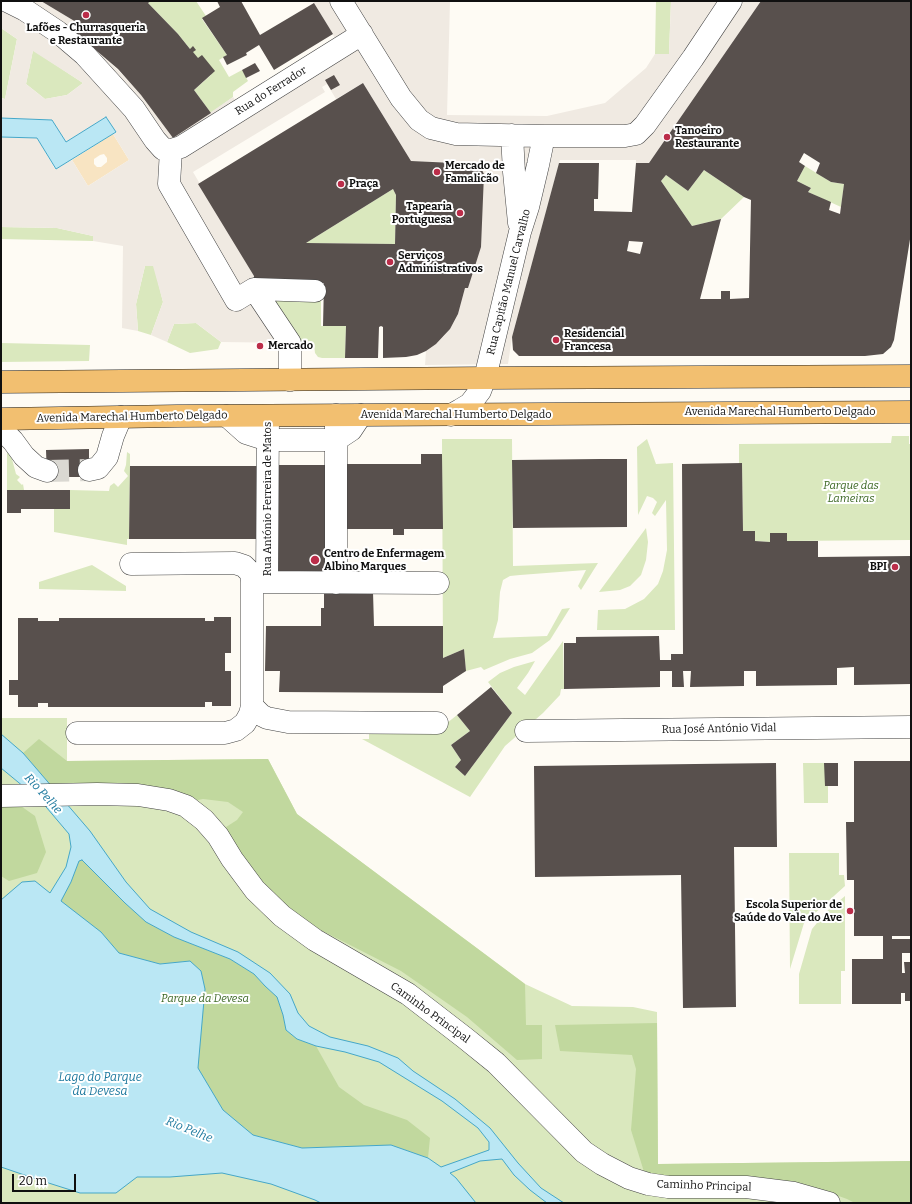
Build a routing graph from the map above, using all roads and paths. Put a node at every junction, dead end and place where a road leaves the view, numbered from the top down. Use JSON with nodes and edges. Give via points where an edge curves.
{"nodes":[{"id":1,"x":7,"y":1,"type":"edge"},
{"id":2,"x":341,"y":1,"type":"edge"},
{"id":3,"x":731,"y":1,"type":"edge"},
{"id":4,"x":362,"y":34,"type":"junction"},
{"id":5,"x":512,"y":135,"type":"junction"},
{"id":6,"x":544,"y":136,"type":"junction"},
{"id":7,"x":176,"y":149,"type":"junction"},
{"id":8,"x":520,"y":232,"type":"junction"},
{"id":9,"x":254,"y":289,"type":"junction"},
{"id":10,"x":315,"y":291,"type":"dead end"},
{"id":11,"x":911,"y":376,"type":"edge"},
{"id":12,"x":485,"y":378,"type":"junction"},
{"id":13,"x":290,"y":380,"type":"junction"},
{"id":14,"x":1,"y":382,"type":"edge"},
{"id":15,"x":911,"y":412,"type":"edge"},
{"id":16,"x":451,"y":414,"type":"junction"},
{"id":17,"x":336,"y":415,"type":"junction"},
{"id":18,"x":362,"y":415,"type":"junction"},
{"id":19,"x":227,"y":416,"type":"junction"},
{"id":20,"x":268,"y":416,"type":"junction"},
{"id":21,"x":121,"y":417,"type":"junction"},
{"id":22,"x":1,"y":419,"type":"edge"},
{"id":23,"x":1,"y":429,"type":"edge"},
{"id":24,"x":268,"y":440,"type":"junction"},
{"id":25,"x":336,"y":440,"type":"junction"},
{"id":26,"x":95,"y":461,"type":"dead end"},
{"id":27,"x":46,"y":464,"type":"tunnel mouth"},
{"id":28,"x":131,"y":564,"type":"dead end"},
{"id":29,"x":260,"y":582,"type":"junction"},
{"id":30,"x":336,"y":582,"type":"junction"},
{"id":31,"x":438,"y":583,"type":"dead end"},
{"id":32,"x":252,"y":706,"type":"junction"},
{"id":33,"x":437,"y":724,"type":"dead end"},
{"id":34,"x":911,"y":727,"type":"edge"},
{"id":35,"x":526,"y":731,"type":"dead end"},
{"id":36,"x":77,"y":733,"type":"dead end"},
{"id":37,"x":10,"y":796,"type":"edge"},
{"id":38,"x":829,"y":1203,"type":"edge"}],
"edges":[{"from":1,"to":7,"type":"street","via":[[58,32],[85,55],[134,109],[163,149]]},
{"from":2,"to":4,"type":"street"},
{"from":3,"to":6,"type":"street","via":[[693,58],[636,134]]},
{"from":4,"to":5,"type":"street","via":[[401,98],[419,120],[431,128],[456,134]]},
{"from":4,"to":7,"type":"street","name":"Rua do Ferrador"},
{"from":5,"to":6,"type":"street"},
{"from":5,"to":8,"type":"street"},
{"from":6,"to":8,"type":"street","name":"Rua Capitão Manuel Carvalho"},
{"from":7,"to":9,"type":"street","via":[[169,184],[236,300]]},
{"from":8,"to":12,"type":"street","name":"Rua Capitão Manuel Carvalho"},
{"from":9,"to":10,"type":"street"},
{"from":9,"to":13,"type":"street","via":[[290,343]]},
{"from":11,"to":12,"type":"main road"},
{"from":12,"to":13,"type":"main road"},
{"from":12,"to":16,"type":"street","name":"Rua Capitão Manuel Carvalho","via":[[480,391],[470,404]]},
{"from":13,"to":14,"type":"main road"},
{"from":15,"to":16,"type":"main road","name":"Avenida Marechal Humberto Delgado"},
{"from":16,"to":18,"type":"main road","name":"Avenida Marechal Humberto Delgado"},
{"from":17,"to":18,"type":"main road","name":"Avenida Marechal Humberto Delgado"},
{"from":17,"to":20,"type":"main road","name":"Avenida Marechal Humberto Delgado"},
{"from":17,"to":25,"type":"street"},
{"from":18,"to":25,"type":"street","via":[[351,430]]},
{"from":19,"to":20,"type":"main road","name":"Avenida Marechal Humberto Delgado"},
{"from":19,"to":21,"type":"main road","name":"Avenida Marechal Humberto Delgado"},
{"from":19,"to":24,"type":"street","via":[[246,433]]},
{"from":20,"to":24,"type":"street","name":"Rua António Ferreira de Matos"},
{"from":21,"to":22,"type":"main road","name":"Avenida Marechal Humberto Delgado"},
{"from":21,"to":26,"type":"street","via":[[113,436]]},
{"from":23,"to":27,"type":"street","via":[[36,467]]},
{"from":24,"to":25,"type":"street"},
{"from":24,"to":29,"type":"street","name":"Rua António Ferreira de Matos"},
{"from":25,"to":30,"type":"street"},
{"from":28,"to":29,"type":"street","name":"Rua António Ferreira de Matos","via":[[235,563],[244,566]]},
{"from":29,"to":30,"type":"street"},
{"from":29,"to":32,"type":"street","name":"Rua António Ferreira de Matos"},
{"from":30,"to":31,"type":"street"},
{"from":32,"to":33,"type":"street","via":[[266,718],[288,722]]},
{"from":32,"to":36,"type":"street","via":[[245,723],[236,730],[225,733]]},
{"from":34,"to":35,"type":"street","name":"Rua José António Vidal"},
{"from":37,"to":38,"type":"street","name":"Caminho Principal","via":[[138,795],[169,800],[186,806],[204,820],[218,836],[255,890],[282,916],[315,940],[408,994],[465,1038],[496,1063],[584,1152],[602,1164],[629,1178],[648,1184],[668,1187],[746,1187],[794,1192]]}]}
